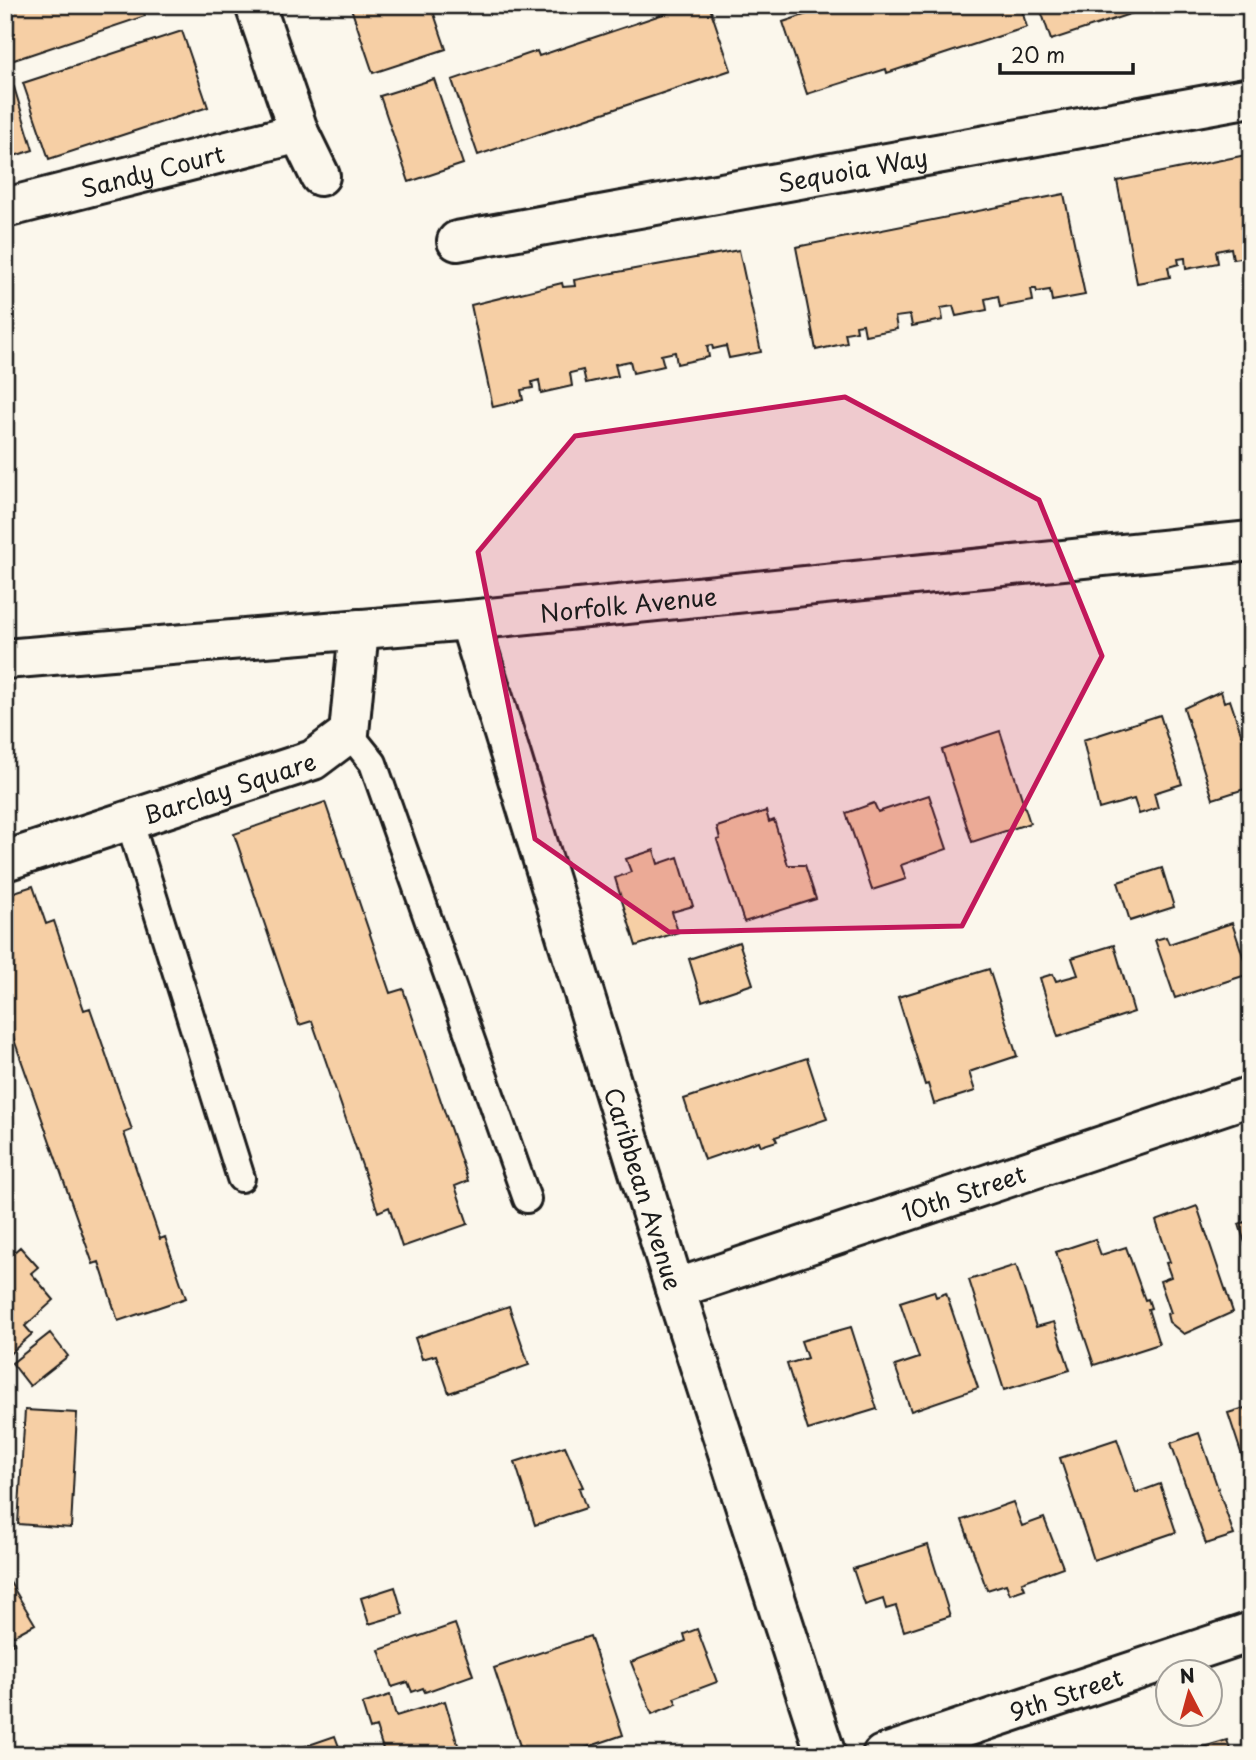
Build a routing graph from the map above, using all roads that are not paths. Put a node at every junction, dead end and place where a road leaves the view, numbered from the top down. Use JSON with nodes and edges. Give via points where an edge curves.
{"nodes":[{"id":1,"x":256,"y":5,"type":"edge"},
{"id":2,"x":1251,"y":97,"type":"edge"},
{"id":3,"x":299,"y":134,"type":"junction"},
{"id":4,"x":320,"y":176,"type":"dead end"},
{"id":5,"x":5,"y":208,"type":"edge"},
{"id":6,"x":457,"y":241,"type":"dead end"},
{"id":7,"x":1251,"y":541,"type":"edge"},
{"id":8,"x":469,"y":620,"type":"junction"},
{"id":9,"x":359,"y":629,"type":"junction"},
{"id":10,"x":5,"y":659,"type":"edge"},
{"id":11,"x":349,"y":733,"type":"junction"},
{"id":12,"x":129,"y":820,"type":"junction"},
{"id":13,"x":5,"y":861,"type":"edge"},
{"id":14,"x":1251,"y":1096,"type":"edge"},
{"id":15,"x":241,"y":1178,"type":"dead end"},
{"id":16,"x":527,"y":1199,"type":"dead end"},
{"id":17,"x":675,"y":1289,"type":"junction"},
{"id":18,"x":1251,"y":1632,"type":"edge"},
{"id":19,"x":826,"y":1755,"type":"edge"},
{"id":20,"x":882,"y":1755,"type":"edge"}],
"edges":[{"from":1,"to":3,"type":"street"},
{"from":2,"to":6,"type":"street","name":"Sequoia Way"},
{"from":3,"to":4,"type":"street"},
{"from":3,"to":5,"type":"street","name":"Sandy Court"},
{"from":7,"to":8,"type":"street","name":"Norfolk Avenue"},
{"from":8,"to":9,"type":"street","name":"Norfolk Avenue"},
{"from":8,"to":17,"type":"street","name":"Caribbean Avenue"},
{"from":9,"to":10,"type":"street","name":"Norfolk Avenue"},
{"from":9,"to":11,"type":"street"},
{"from":11,"to":12,"type":"street","name":"Barclay Square","via":[[313,760]]},
{"from":11,"to":16,"type":"lane","via":[[373,763]]},
{"from":12,"to":13,"type":"street","name":"Barclay Square"},
{"from":12,"to":15,"type":"lane"},
{"from":14,"to":17,"type":"street","name":"10th Street"},
{"from":17,"to":19,"type":"street","name":"Caribbean Avenue"},
{"from":18,"to":20,"type":"street","name":"9th Street"}]}
